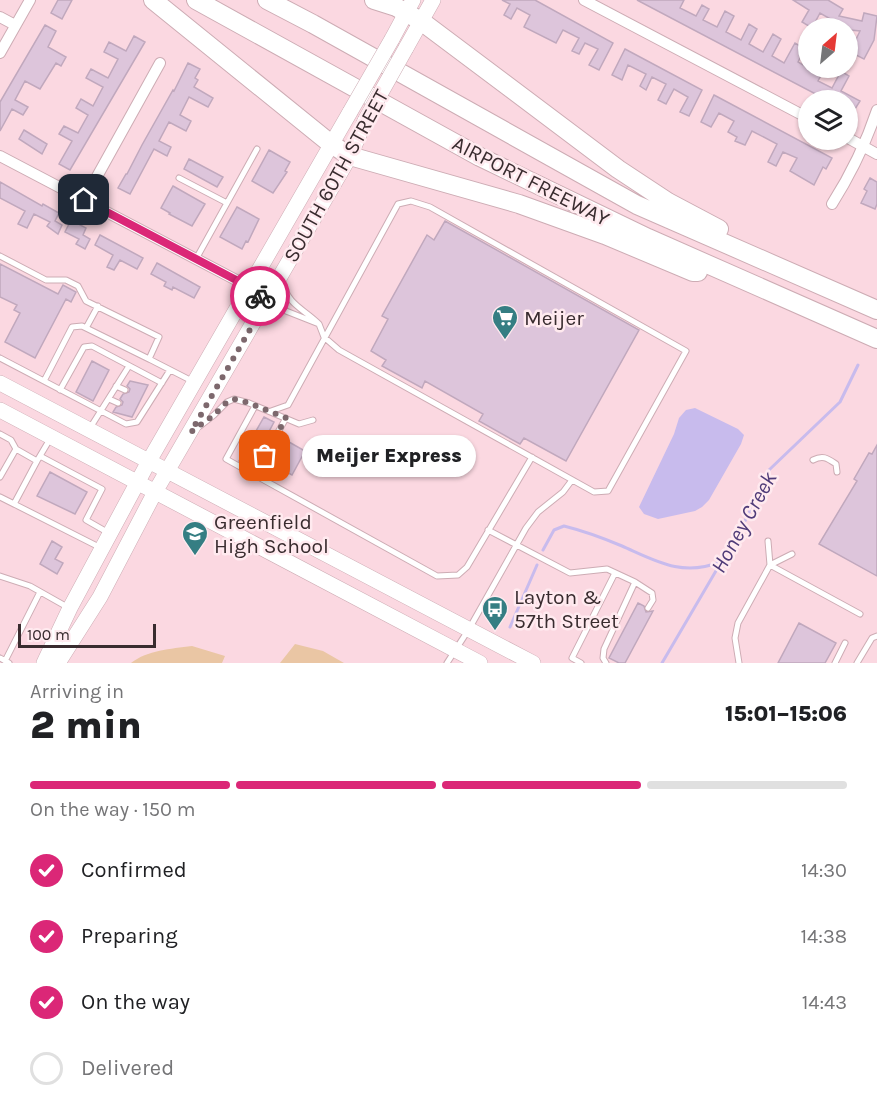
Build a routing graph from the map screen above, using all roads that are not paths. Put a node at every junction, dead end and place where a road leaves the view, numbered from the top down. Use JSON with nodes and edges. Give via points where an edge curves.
{"nodes":[{"id":1,"x":30,"y":0,"type":"edge"},
{"id":2,"x":153,"y":0,"type":"edge"},
{"id":3,"x":196,"y":0,"type":"edge"},
{"id":4,"x":267,"y":0,"type":"edge"},
{"id":5,"x":375,"y":0,"type":"edge"},
{"id":6,"x":433,"y":0,"type":"edge"},
{"id":7,"x":584,"y":0,"type":"edge"},
{"id":8,"x":612,"y":0,"type":"edge"},
{"id":9,"x":414,"y":11,"type":"edge"},
{"id":10,"x":605,"y":12,"type":"junction"},
{"id":11,"x":0,"y":17,"type":"edge"},
{"id":12,"x":15,"y":25,"type":"junction"},
{"id":13,"x":0,"y":53,"type":"edge"},
{"id":14,"x":160,"y":63,"type":"dead end"},
{"id":15,"x":877,"y":110,"type":"edge"},
{"id":16,"x":798,"y":113,"type":"edge"},
{"id":17,"x":858,"y":143,"type":"edge"},
{"id":18,"x":331,"y":144,"type":"junction"},
{"id":19,"x":863,"y":146,"type":"junction"},
{"id":20,"x":257,"y":149,"type":"dead end"},
{"id":21,"x":877,"y":154,"type":"edge"},
{"id":22,"x":0,"y":156,"type":"edge"},
{"id":23,"x":350,"y":156,"type":"junction"},
{"id":24,"x":179,"y":178,"type":"dead end"},
{"id":25,"x":84,"y":200,"type":"junction"},
{"id":26,"x":227,"y":202,"type":"junction"},
{"id":27,"x":832,"y":204,"type":"dead end"},
{"id":28,"x":0,"y":256,"type":"edge"},
{"id":29,"x":196,"y":259,"type":"junction"},
{"id":30,"x":720,"y":271,"type":"junction"},
{"id":31,"x":280,"y":278,"type":"junction"},
{"id":32,"x":249,"y":289,"type":"junction"},
{"id":33,"x":267,"y":300,"type":"junction"},
{"id":34,"x":98,"y":306,"type":"junction"},
{"id":35,"x":874,"y":309,"type":"edge"},
{"id":36,"x":319,"y":324,"type":"junction"},
{"id":37,"x":86,"y":328,"type":"junction"},
{"id":38,"x":324,"y":337,"type":"junction"},
{"id":39,"x":877,"y":339,"type":"edge"},
{"id":40,"x":0,"y":358,"type":"edge"},
{"id":41,"x":148,"y":359,"type":"junction"},
{"id":42,"x":129,"y":366,"type":"junction"},
{"id":43,"x":170,"y":370,"type":"junction"},
{"id":44,"x":44,"y":381,"type":"junction"},
{"id":45,"x":195,"y":382,"type":"junction"},
{"id":46,"x":0,"y":383,"type":"edge"},
{"id":47,"x":162,"y":383,"type":"junction"},
{"id":48,"x":116,"y":386,"type":"junction"},
{"id":49,"x":60,"y":390,"type":"junction"},
{"id":50,"x":125,"y":390,"type":"dead end"},
{"id":51,"x":214,"y":393,"type":"junction"},
{"id":52,"x":142,"y":397,"type":"dead end"},
{"id":53,"x":108,"y":399,"type":"junction"},
{"id":54,"x":151,"y":401,"type":"junction"},
{"id":55,"x":118,"y":403,"type":"dead end"},
{"id":56,"x":255,"y":406,"type":"junction"},
{"id":57,"x":0,"y":410,"type":"edge"},
{"id":58,"x":101,"y":411,"type":"junction"},
{"id":59,"x":135,"y":411,"type":"dead end"},
{"id":60,"x":271,"y":411,"type":"junction"},
{"id":61,"x":142,"y":414,"type":"junction"},
{"id":62,"x":286,"y":418,"type":"junction"},
{"id":63,"x":313,"y":420,"type":"dead end"},
{"id":64,"x":89,"y":430,"type":"junction"},
{"id":65,"x":191,"y":432,"type":"junction"},
{"id":66,"x":0,"y":434,"type":"edge"},
{"id":67,"x":51,"y":437,"type":"junction"},
{"id":68,"x":16,"y":449,"type":"junction"},
{"id":69,"x":38,"y":458,"type":"junction"},
{"id":70,"x":532,"y":458,"type":"junction"},
{"id":71,"x":813,"y":460,"type":"dead end"},
{"id":72,"x":149,"y":461,"type":"junction"},
{"id":73,"x":169,"y":471,"type":"junction"},
{"id":74,"x":837,"y":472,"type":"dead end"},
{"id":75,"x":254,"y":475,"type":"junction"},
{"id":76,"x":0,"y":477,"type":"edge"},
{"id":77,"x":572,"y":480,"type":"junction"},
{"id":78,"x":137,"y":483,"type":"junction"},
{"id":79,"x":155,"y":492,"type":"junction"},
{"id":80,"x":0,"y":497,"type":"edge"},
{"id":81,"x":14,"y":504,"type":"junction"},
{"id":82,"x":488,"y":530,"type":"junction"},
{"id":83,"x":110,"y":534,"type":"junction"},
{"id":84,"x":768,"y":541,"type":"dead end"},
{"id":85,"x":516,"y":545,"type":"junction"},
{"id":86,"x":102,"y":548,"type":"junction"},
{"id":87,"x":792,"y":554,"type":"dead end"},
{"id":88,"x":121,"y":558,"type":"junction"},
{"id":89,"x":770,"y":565,"type":"junction"},
{"id":90,"x":615,"y":573,"type":"junction"},
{"id":91,"x":0,"y":576,"type":"edge"},
{"id":92,"x":635,"y":582,"type":"junction"},
{"id":93,"x":40,"y":592,"type":"junction"},
{"id":94,"x":70,"y":608,"type":"junction"},
{"id":95,"x":648,"y":608,"type":"dead end"},
{"id":96,"x":860,"y":614,"type":"dead end"},
{"id":97,"x":469,"y":629,"type":"junction"},
{"id":98,"x":877,"y":636,"type":"edge"},
{"id":99,"x":845,"y":643,"type":"dead end"},
{"id":100,"x":451,"y":656,"type":"edge"},
{"id":101,"x":5,"y":661,"type":"edge"},
{"id":102,"x":44,"y":663,"type":"edge"},
{"id":103,"x":58,"y":663,"type":"edge"},
{"id":104,"x":480,"y":663,"type":"edge"},
{"id":105,"x":533,"y":663,"type":"edge"},
{"id":106,"x":581,"y":663,"type":"edge"},
{"id":107,"x":606,"y":663,"type":"edge"},
{"id":108,"x":739,"y":663,"type":"edge"},
{"id":109,"x":835,"y":663,"type":"edge"},
{"id":110,"x":857,"y":663,"type":"edge"}],
"edges":[{"from":1,"to":12,"type":"street"},
{"from":2,"to":18,"type":"highway"},
{"from":3,"to":30,"type":"highway","name":"AIRPORT FREEWAY","via":[[480,157]]},
{"from":4,"to":35,"type":"highway","name":"AIRPORT FREEWAY","via":[[637,205]]},
{"from":5,"to":9,"type":"highway"},
{"from":6,"to":9,"type":"main road","name":"SOUTH 60TH STREET"},
{"from":7,"to":10,"type":"street"},
{"from":8,"to":10,"type":"street"},
{"from":9,"to":18,"type":"main road","name":"SOUTH 60TH STREET","bridge":true,"via":[[392,39]]},
{"from":9,"to":23,"type":"main road","name":"SOUTH 60TH STREET","bridge":true,"via":[[406,48]]},
{"from":9,"to":35,"type":"highway","via":[[618,169],[721,230],[855,289]]},
{"from":10,"to":16,"type":"street"},
{"from":11,"to":12,"type":"street"},
{"from":12,"to":13,"type":"street"},
{"from":14,"to":25,"type":"street"},
{"from":15,"to":19,"type":"street"},
{"from":17,"to":19,"type":"street"},
{"from":18,"to":23,"type":"highway"},
{"from":18,"to":32,"type":"main road","name":"SOUTH 60TH STREET"},
{"from":19,"to":21,"type":"street"},
{"from":19,"to":27,"type":"street"},
{"from":20,"to":26,"type":"lane"},
{"from":22,"to":25,"type":"street"},
{"from":23,"to":30,"type":"highway","via":[[519,204],[693,272]]},
{"from":23,"to":31,"type":"main road","name":"SOUTH 60TH STREET"},
{"from":24,"to":26,"type":"lane"},
{"from":25,"to":29,"type":"street"},
{"from":26,"to":29,"type":"lane"},
{"from":28,"to":34,"type":"lane","via":[[46,280],[66,280],[78,286],[86,301]]},
{"from":29,"to":32,"type":"street"},
{"from":30,"to":39,"type":"highway","name":"AIRPORT FREEWAY"},
{"from":31,"to":33,"type":"main road","name":"SOUTH 60TH STREET"},
{"from":31,"to":36,"type":"lane","via":[[288,298]]},
{"from":32,"to":33,"type":"street"},
{"from":32,"to":45,"type":"main road","name":"SOUTH 60TH STREET"},
{"from":33,"to":36,"type":"lane"},
{"from":33,"to":51,"type":"main road","name":"SOUTH 60TH STREET"},
{"from":34,"to":37,"type":"lane"},
{"from":34,"to":41,"type":"lane","via":[[159,337]]},
{"from":36,"to":38,"type":"lane"},
{"from":37,"to":41,"type":"lane"},
{"from":37,"to":44,"type":"lane","via":[[72,327]]},
{"from":38,"to":60,"type":"lane","via":[[288,405]]},
{"from":38,"to":70,"type":"lane","via":[[347,355]]},
{"from":38,"to":77,"type":"lane","via":[[398,204],[411,201],[430,207],[686,351],[608,491],[594,492]]},
{"from":40,"to":44,"type":"lane"},
{"from":41,"to":43,"type":"lane"},
{"from":42,"to":47,"type":"lane"},
{"from":42,"to":48,"type":"lane"},
{"from":42,"to":49,"type":"lane","via":[[92,346],[84,347]]},
{"from":43,"to":45,"type":"lane"},
{"from":43,"to":47,"type":"lane"},
{"from":44,"to":49,"type":"lane"},
{"from":45,"to":51,"type":"main road"},
{"from":45,"to":72,"type":"main road","name":"SOUTH 60TH STREET"},
{"from":46,"to":64,"type":"main road"},
{"from":47,"to":54,"type":"lane"},
{"from":48,"to":50,"type":"lane"},
{"from":48,"to":53,"type":"lane"},
{"from":49,"to":58,"type":"lane"},
{"from":51,"to":65,"type":"main road","name":"SOUTH 60TH STREET"},
{"from":52,"to":54,"type":"lane"},
{"from":53,"to":55,"type":"lane"},
{"from":53,"to":58,"type":"lane"},
{"from":54,"to":61,"type":"lane"},
{"from":56,"to":60,"type":"lane"},
{"from":56,"to":65,"type":"lane","via":[[234,399]]},
{"from":56,"to":75,"type":"lane","via":[[226,459]]},
{"from":57,"to":67,"type":"main road"},
{"from":58,"to":61,"type":"lane","via":[[126,424],[137,422]]},
{"from":58,"to":64,"type":"lane"},
{"from":59,"to":61,"type":"lane"},
{"from":60,"to":62,"type":"lane"},
{"from":62,"to":63,"type":"lane","via":[[298,424]]},
{"from":62,"to":75,"type":"lane"},
{"from":64,"to":72,"type":"main road"},
{"from":65,"to":73,"type":"main road","name":"SOUTH 60TH STREET"},
{"from":66,"to":68,"type":"lane","via":[[11,440]]},
{"from":67,"to":69,"type":"lane"},
{"from":67,"to":78,"type":"main road"},
{"from":68,"to":69,"type":"lane"},
{"from":68,"to":76,"type":"lane"},
{"from":69,"to":81,"type":"lane"},
{"from":69,"to":83,"type":"lane","via":[[102,489],[86,520]]},
{"from":70,"to":77,"type":"lane"},
{"from":70,"to":82,"type":"lane"},
{"from":71,"to":74,"type":"lane","via":[[826,457],[836,464]]},
{"from":72,"to":73,"type":"main road"},
{"from":72,"to":78,"type":"main road","name":"SOUTH 60TH STREET"},
{"from":73,"to":79,"type":"main road","name":"SOUTH 60TH STREET"},
{"from":73,"to":97,"type":"main road"},
{"from":75,"to":82,"type":"lane","via":[[437,576],[458,575],[467,567]]},
{"from":77,"to":85,"type":"lane","via":[[538,512]]},
{"from":78,"to":79,"type":"main road"},
{"from":78,"to":83,"type":"main road","name":"SOUTH 60TH STREET"},
{"from":79,"to":88,"type":"main road","name":"SOUTH 60TH STREET"},
{"from":79,"to":100,"type":"main road"},
{"from":80,"to":81,"type":"lane"},
{"from":81,"to":86,"type":"lane"},
{"from":82,"to":85,"type":"lane"},
{"from":83,"to":86,"type":"main road","name":"SOUTH 60TH STREET"},
{"from":84,"to":89,"type":"lane"},
{"from":85,"to":90,"type":"lane","via":[[570,573],[607,569]]},
{"from":85,"to":97,"type":"lane"},
{"from":86,"to":88,"type":"main road"},
{"from":86,"to":94,"type":"main road","name":"SOUTH 60TH STREET"},
{"from":87,"to":89,"type":"lane"},
{"from":88,"to":103,"type":"main road","name":"SOUTH 60TH STREET"},
{"from":89,"to":96,"type":"lane"},
{"from":89,"to":108,"type":"lane","via":[[738,623],[735,638]]},
{"from":90,"to":92,"type":"lane"},
{"from":90,"to":106,"type":"lane","via":[[572,658]]},
{"from":91,"to":93,"type":"lane"},
{"from":92,"to":95,"type":"lane","via":[[652,593]]},
{"from":92,"to":107,"type":"lane","via":[[604,649]]},
{"from":93,"to":94,"type":"lane"},
{"from":93,"to":101,"type":"lane"},
{"from":94,"to":102,"type":"main road","name":"SOUTH 60TH STREET"},
{"from":97,"to":100,"type":"lane"},
{"from":97,"to":105,"type":"main road"},
{"from":98,"to":110,"type":"lane"},
{"from":99,"to":109,"type":"lane"},
{"from":100,"to":104,"type":"main road"}]}
